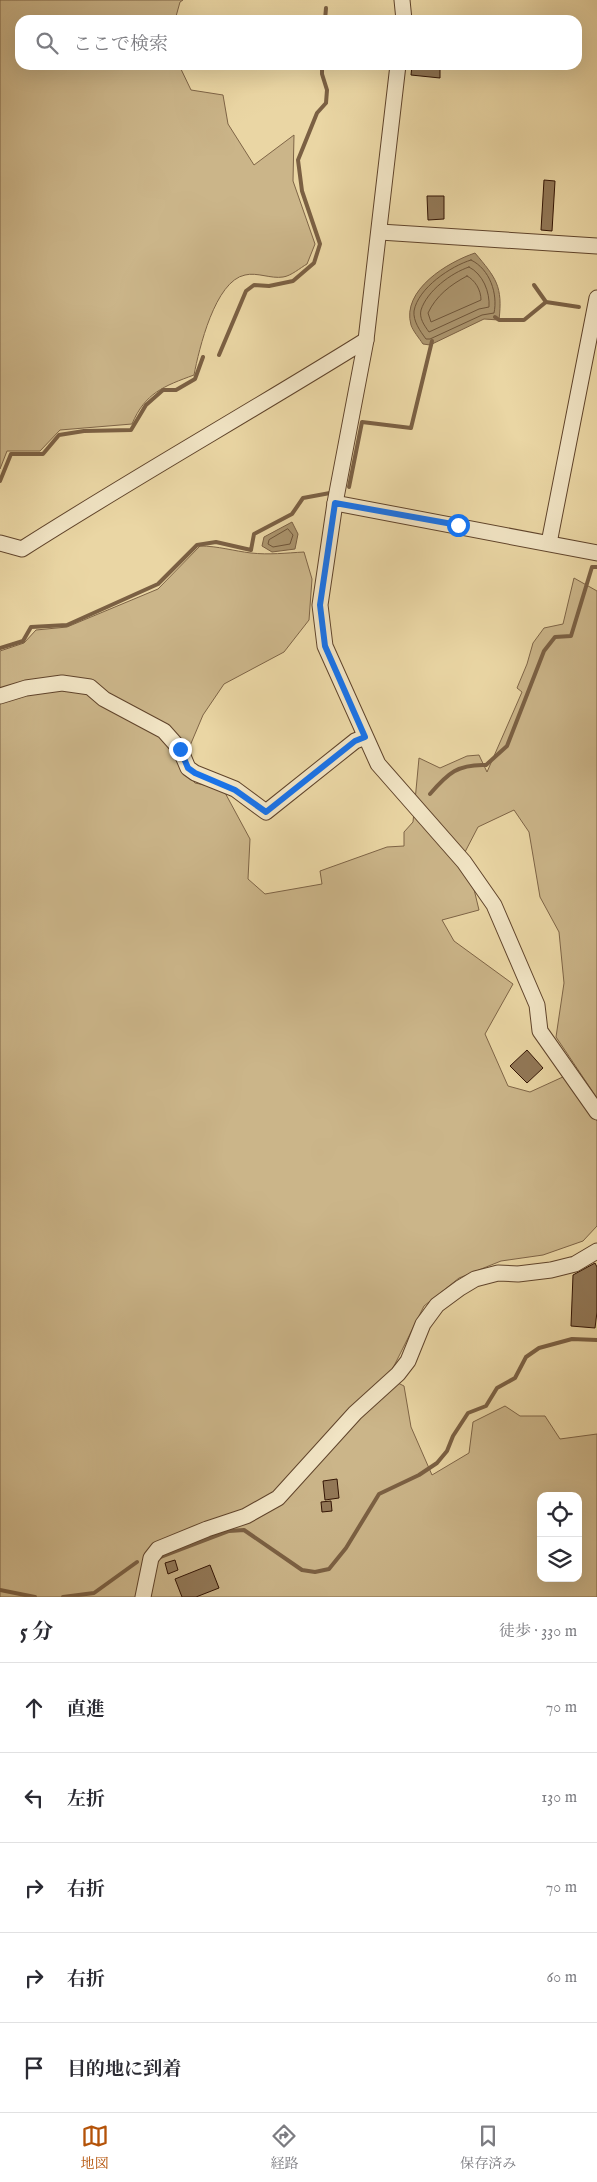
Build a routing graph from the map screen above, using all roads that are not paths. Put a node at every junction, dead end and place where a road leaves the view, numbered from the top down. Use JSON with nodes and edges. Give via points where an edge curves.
{"nodes":[{"id":1,"x":402,"y":0,"type":"edge"},
{"id":2,"x":404,"y":15,"type":"edge"},
{"id":3,"x":397,"y":70,"type":"edge"},
{"id":4,"x":380,"y":232,"type":"junction"},
{"id":5,"x":597,"y":246,"type":"edge"},
{"id":6,"x":597,"y":298,"type":"edge"},
{"id":7,"x":366,"y":340,"type":"junction"},
{"id":8,"x":335,"y":503,"type":"junction"},
{"id":9,"x":0,"y":543,"type":"edge"},
{"id":10,"x":550,"y":543,"type":"junction"},
{"id":11,"x":597,"y":553,"type":"edge"},
{"id":12,"x":0,"y":696,"type":"edge"},
{"id":13,"x":365,"y":737,"type":"junction"},
{"id":14,"x":597,"y":1112,"type":"edge"},
{"id":15,"x":597,"y":1252,"type":"edge"},
{"id":16,"x":143,"y":1597,"type":"edge"}],
"edges":[{"from":1,"to":2,"type":"street"},
{"from":3,"to":4,"type":"street"},
{"from":4,"to":5,"type":"street"},
{"from":4,"to":7,"type":"street"},
{"from":6,"to":10,"type":"street"},
{"from":7,"to":8,"type":"street"},
{"from":7,"to":9,"type":"street","via":[[22,549]]},
{"from":8,"to":10,"type":"street"},
{"from":8,"to":13,"type":"street","via":[[320,605],[324,638]]},
{"from":10,"to":11,"type":"street"},
{"from":12,"to":13,"type":"street","via":[[62,683],[90,687],[104,699],[164,731],[180,749],[188,768],[195,773],[235,790],[266,812],[355,741]]},
{"from":13,"to":14,"type":"street","via":[[378,764],[464,862],[494,905],[537,1004],[540,1031]]},
{"from":15,"to":16,"type":"street","via":[[575,1264],[474,1279],[437,1305],[423,1324],[408,1361],[398,1374],[355,1413],[278,1498],[246,1516],[158,1549],[151,1558]]}]}
